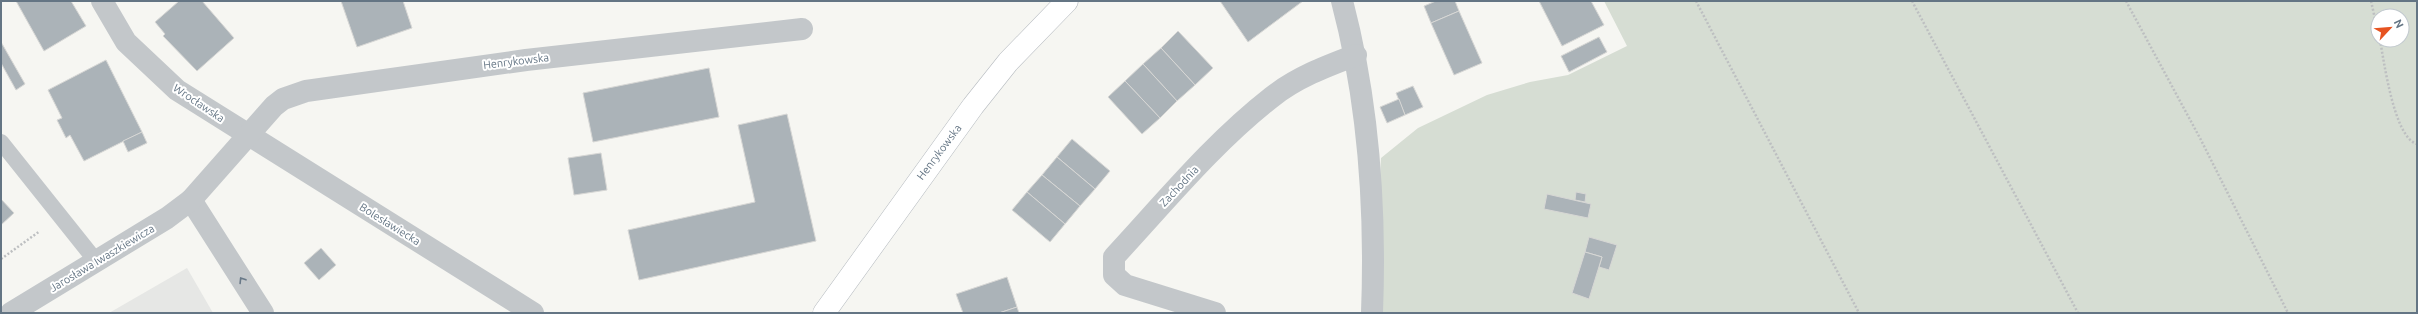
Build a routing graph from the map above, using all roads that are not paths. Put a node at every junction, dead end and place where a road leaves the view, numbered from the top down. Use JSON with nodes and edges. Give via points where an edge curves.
{"nodes":[{"id":1,"x":102,"y":1,"type":"edge"},
{"id":2,"x":1067,"y":1,"type":"edge"},
{"id":3,"x":1342,"y":1,"type":"edge"},
{"id":4,"x":802,"y":29,"type":"dead end"},
{"id":5,"x":1356,"y":55,"type":"junction"},
{"id":6,"x":247,"y":135,"type":"junction"},
{"id":7,"x":1,"y":142,"type":"edge"},
{"id":8,"x":191,"y":200,"type":"junction"},
{"id":9,"x":96,"y":261,"type":"junction"},
{"id":10,"x":11,"y":313,"type":"edge"},
{"id":11,"x":263,"y":313,"type":"edge"},
{"id":12,"x":532,"y":313,"type":"edge"},
{"id":13,"x":824,"y":313,"type":"edge"},
{"id":14,"x":1215,"y":313,"type":"edge"},
{"id":15,"x":1372,"y":313,"type":"edge"}],
"edges":[{"from":1,"to":6,"type":"street","name":"Wrocławska","via":[[126,42],[158,74],[177,90]]},
{"from":2,"to":13,"type":"main road","name":"Henrykowska","via":[[1008,62],[973,106]]},
{"from":3,"to":5,"type":"street"},
{"from":4,"to":6,"type":"street","name":"Henrykowska","via":[[526,60],[306,91],[283,99],[265,114]]},
{"from":5,"to":14,"type":"street","name":"Zachodnia","via":[[1314,71],[1273,96],[1216,147],[1114,257],[1114,275],[1125,285]]},
{"from":5,"to":15,"type":"street","via":[[1369,153],[1373,233]]},
{"from":6,"to":8,"type":"street"},
{"from":6,"to":12,"type":"street","name":"Bolesławiecka"},
{"from":7,"to":9,"type":"lane"},
{"from":8,"to":9,"type":"street","name":"Jarosława Iwaszkiewicza","via":[[167,218]]},
{"from":11,"to":8,"type":"street","one_way":true},
{"from":9,"to":10,"type":"street","name":"Jarosława Iwaszkiewicza"}]}
